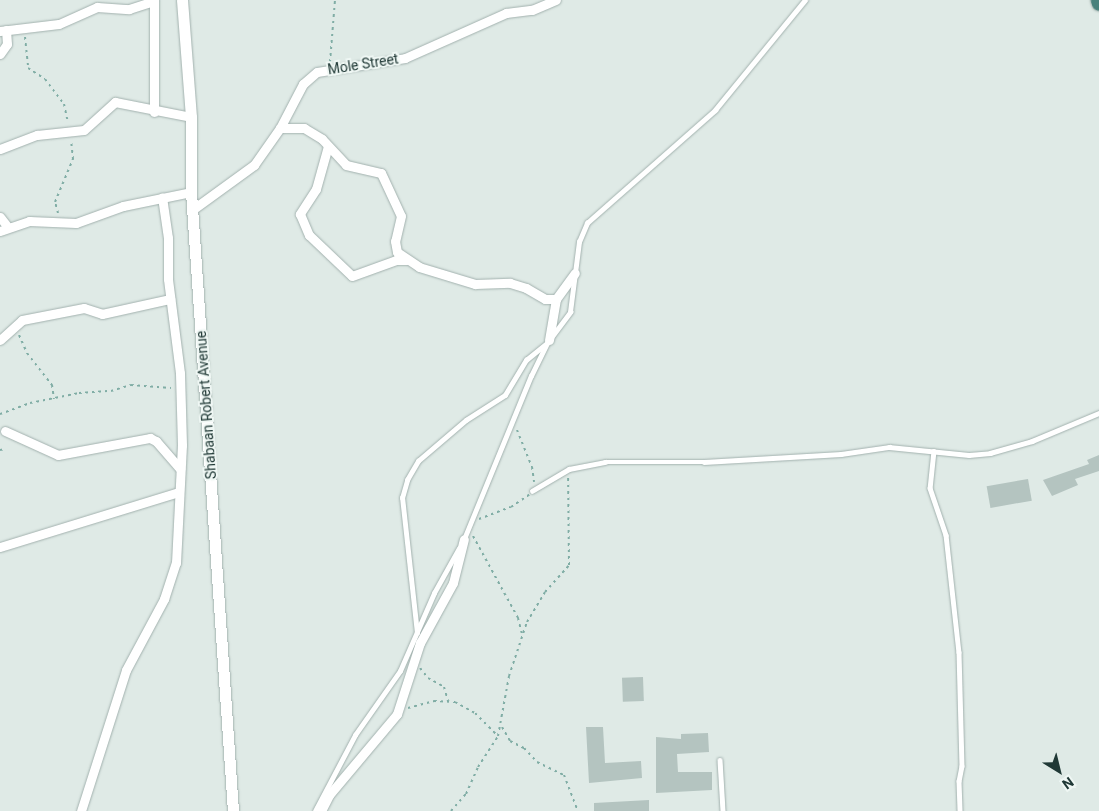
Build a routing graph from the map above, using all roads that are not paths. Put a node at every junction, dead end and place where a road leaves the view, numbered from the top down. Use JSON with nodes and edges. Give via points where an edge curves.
{"nodes":[{"id":1,"x":182,"y":0,"type":"edge"},
{"id":2,"x":556,"y":0,"type":"edge"},
{"id":3,"x":805,"y":0,"type":"edge"},
{"id":4,"x":154,"y":1,"type":"edge"},
{"id":5,"x":3,"y":31,"type":"edge"},
{"id":6,"x":0,"y":54,"type":"edge"},
{"id":7,"x":154,"y":112,"type":"junction"},
{"id":8,"x":191,"y":117,"type":"junction"},
{"id":9,"x":280,"y":128,"type":"junction"},
{"id":10,"x":328,"y":146,"type":"junction"},
{"id":11,"x":0,"y":149,"type":"edge"},
{"id":12,"x":191,"y":192,"type":"junction"},
{"id":13,"x":162,"y":196,"type":"junction"},
{"id":14,"x":192,"y":210,"type":"junction"},
{"id":15,"x":0,"y":217,"type":"edge"},
{"id":16,"x":4,"y":228,"type":"edge"},
{"id":17,"x":408,"y":260,"type":"junction"},
{"id":18,"x":575,"y":273,"type":"junction"},
{"id":19,"x":170,"y":299,"type":"junction"},
{"id":20,"x":556,"y":299,"type":"junction"},
{"id":21,"x":0,"y":340,"type":"edge"},
{"id":22,"x":548,"y":342,"type":"junction"},
{"id":23,"x":1099,"y":413,"type":"edge"},
{"id":24,"x":5,"y":431,"type":"dead end"},
{"id":25,"x":934,"y":450,"type":"junction"},
{"id":26,"x":180,"y":469,"type":"junction"},
{"id":27,"x":532,"y":491,"type":"road end"},
{"id":28,"x":179,"y":492,"type":"junction"},
{"id":29,"x":466,"y":534,"type":"junction"},
{"id":30,"x":0,"y":547,"type":"edge"},
{"id":31,"x":417,"y":634,"type":"junction"},
{"id":32,"x":720,"y":760,"type":"dead end"},
{"id":33,"x":81,"y":811,"type":"edge"},
{"id":34,"x":233,"y":811,"type":"edge"},
{"id":35,"x":315,"y":811,"type":"edge"},
{"id":36,"x":322,"y":811,"type":"edge"},
{"id":37,"x":723,"y":811,"type":"edge"},
{"id":38,"x":960,"y":811,"type":"edge"}],
"edges":[{"from":1,"to":8,"type":"street","name":"Shabaan Robert Avenue"},
{"from":2,"to":9,"type":"street","name":"Mole Street","via":[[532,10],[506,12],[405,58],[317,72],[303,84]]},
{"from":3,"to":18,"type":"lane","via":[[715,110],[593,215],[582,231]]},
{"from":4,"to":5,"type":"street","via":[[129,9],[97,7],[67,22]]},
{"from":4,"to":7,"type":"street"},
{"from":5,"to":6,"type":"street","via":[[7,44]]},
{"from":7,"to":8,"type":"street"},
{"from":7,"to":11,"type":"street","via":[[115,102],[91,126],[69,134],[37,135]]},
{"from":8,"to":12,"type":"street","name":"Shabaan Robert Avenue"},
{"from":9,"to":10,"type":"street","via":[[304,128]]},
{"from":9,"to":14,"type":"street","name":"Mole Street","via":[[254,165]]},
{"from":10,"to":17,"type":"street","via":[[350,167],[377,171],[383,176],[401,216],[396,248]]},
{"from":10,"to":17,"type":"street","via":[[316,189],[300,214],[314,241],[353,276],[396,260]]},
{"from":12,"to":13,"type":"street"},
{"from":12,"to":14,"type":"street","name":"Shabaan Robert Avenue"},
{"from":13,"to":16,"type":"street","via":[[76,223],[29,221]]},
{"from":13,"to":19,"type":"street"},
{"from":14,"to":34,"type":"street","name":"Shabaan Robert Avenue"},
{"from":15,"to":16,"type":"street"},
{"from":17,"to":20,"type":"street","via":[[442,276],[475,284],[510,283],[545,299]]},
{"from":18,"to":20,"type":"street"},
{"from":18,"to":22,"type":"lane","via":[[570,312]]},
{"from":19,"to":21,"type":"street","via":[[102,314],[84,308],[18,322]]},
{"from":19,"to":26,"type":"street","via":[[181,390]]},
{"from":20,"to":22,"type":"street"},
{"from":22,"to":29,"type":"lane"},
{"from":22,"to":31,"type":"lane","via":[[526,360],[504,395],[466,420],[412,470],[402,498]]},
{"from":23,"to":25,"type":"lane","via":[[1032,441],[990,453]]},
{"from":24,"to":26,"type":"street","via":[[58,456],[150,438]]},
{"from":25,"to":27,"type":"lane","via":[[889,447],[841,454],[704,462],[605,462],[569,469]]},
{"from":25,"to":38,"type":"lane","via":[[930,488],[946,535],[959,652]]},
{"from":26,"to":28,"type":"street"},
{"from":28,"to":30,"type":"street"},
{"from":28,"to":33,"type":"street","via":[[174,579],[126,670]]},
{"from":29,"to":31,"type":"lane","via":[[434,593]]},
{"from":29,"to":36,"type":"street","via":[[453,583],[423,637],[397,714],[329,795]]},
{"from":31,"to":35,"type":"lane","via":[[400,671],[355,735]]},
{"from":32,"to":37,"type":"lane"}]}
